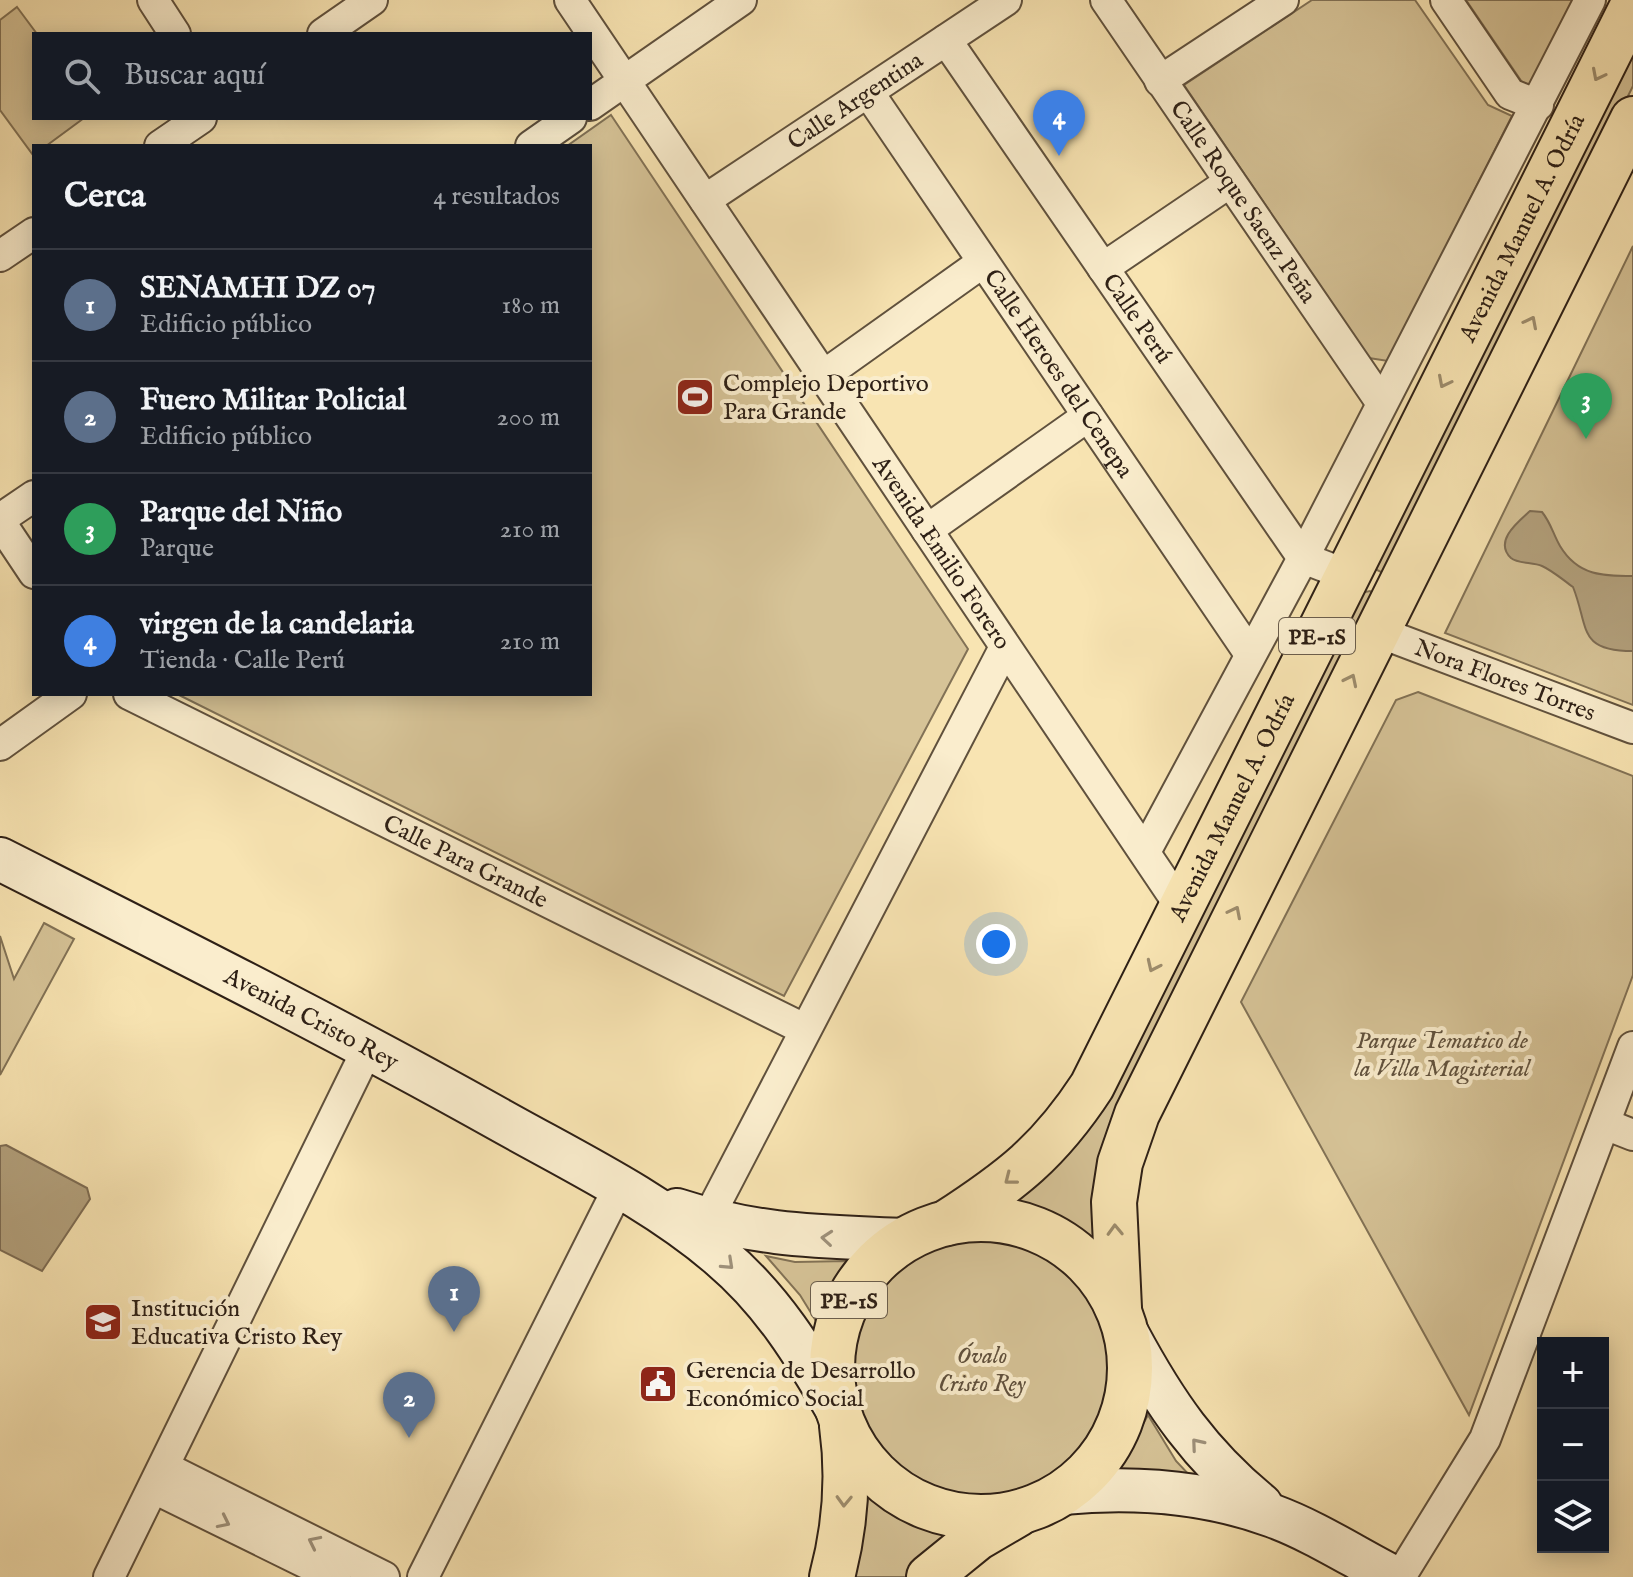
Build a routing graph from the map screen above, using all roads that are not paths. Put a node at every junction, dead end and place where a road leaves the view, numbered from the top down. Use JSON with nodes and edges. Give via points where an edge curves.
{"nodes":[{"id":1,"x":153,"y":0,"type":"edge"},
{"id":2,"x":372,"y":0,"type":"edge"},
{"id":3,"x":570,"y":0,"type":"edge"},
{"id":4,"x":741,"y":0,"type":"edge"},
{"id":5,"x":1006,"y":0,"type":"edge"},
{"id":6,"x":1106,"y":0,"type":"edge"},
{"id":7,"x":1283,"y":0,"type":"edge"},
{"id":8,"x":1446,"y":0,"type":"edge"},
{"id":9,"x":1590,"y":0,"type":"edge"},
{"id":10,"x":1633,"y":5,"type":"edge"},
{"id":11,"x":174,"y":32,"type":"edge"},
{"id":12,"x":326,"y":32,"type":"edge"},
{"id":13,"x":591,"y":32,"type":"edge"},
{"id":14,"x":592,"y":33,"type":"edge"},
{"id":15,"x":946,"y":40,"type":"junction"},
{"id":16,"x":624,"y":81,"type":"junction"},
{"id":17,"x":1160,"y":81,"type":"junction"},
{"id":18,"x":868,"y":92,"type":"junction"},
{"id":19,"x":592,"y":104,"type":"edge"},
{"id":20,"x":1538,"y":105,"type":"junction"},
{"id":21,"x":1633,"y":119,"type":"edge"},
{"id":22,"x":198,"y":120,"type":"edge"},
{"id":23,"x":568,"y":120,"type":"edge"},
{"id":24,"x":163,"y":144,"type":"edge"},
{"id":25,"x":534,"y":144,"type":"edge"},
{"id":26,"x":1230,"y":182,"type":"junction"},
{"id":27,"x":705,"y":200,"type":"junction"},
{"id":28,"x":32,"y":234,"type":"edge"},
{"id":29,"x":0,"y":256,"type":"edge"},
{"id":30,"x":983,"y":262,"type":"junction"},
{"id":31,"x":1103,"y":268,"type":"junction"},
{"id":32,"x":823,"y":376,"type":"junction"},
{"id":33,"x":1381,"y":402,"type":"junction"},
{"id":34,"x":1088,"y":416,"type":"junction"},
{"id":35,"x":32,"y":497,"type":"edge"},
{"id":36,"x":0,"y":521,"type":"edge"},
{"id":37,"x":927,"y":530,"type":"junction"},
{"id":38,"x":1303,"y":558,"type":"junction"},
{"id":39,"x":32,"y":570,"type":"edge"},
{"id":40,"x":1347,"y":575,"type":"junction"},
{"id":41,"x":1384,"y":613,"type":"junction"},
{"id":42,"x":1005,"y":647,"type":"junction"},
{"id":43,"x":1250,"y":654,"type":"junction"},
{"id":44,"x":68,"y":696,"type":"edge"},
{"id":45,"x":133,"y":696,"type":"edge"},
{"id":46,"x":1633,"y":728,"type":"edge"},
{"id":47,"x":0,"y":745,"type":"edge"},
{"id":48,"x":1145,"y":852,"type":"junction"},
{"id":49,"x":0,"y":859,"type":"edge"},
{"id":50,"x":1181,"y":907,"type":"junction"},
{"id":51,"x":804,"y":1029,"type":"junction"},
{"id":52,"x":369,"y":1046,"type":"junction"},
{"id":53,"x":1633,"y":1047,"type":"edge"},
{"id":54,"x":1605,"y":1124,"type":"junction"},
{"id":55,"x":1633,"y":1135,"type":"edge"},
{"id":56,"x":619,"y":1187,"type":"junction"},
{"id":57,"x":707,"y":1220,"type":"junction"},
{"id":58,"x":946,"y":1223,"type":"junction"},
{"id":59,"x":905,"y":1240,"type":"junction"},
{"id":60,"x":1123,"y":1322,"type":"junction"},
{"id":61,"x":840,"y":1417,"type":"junction"},
{"id":62,"x":159,"y":1478,"type":"junction"},
{"id":63,"x":1045,"y":1501,"type":"junction"},
{"id":64,"x":1275,"y":1516,"type":"junction"},
{"id":65,"x":322,"y":1574,"type":"edge"},
{"id":66,"x":109,"y":1577,"type":"edge"},
{"id":67,"x":384,"y":1577,"type":"edge"},
{"id":68,"x":423,"y":1577,"type":"edge"},
{"id":69,"x":832,"y":1577,"type":"edge"},
{"id":70,"x":929,"y":1577,"type":"edge"},
{"id":71,"x":1393,"y":1577,"type":"edge"},
{"id":72,"x":1400,"y":1577,"type":"edge"}],
"edges":[{"from":1,"to":11,"type":"street"},
{"from":2,"to":12,"type":"street"},
{"from":3,"to":13,"type":"street","name":"Avenida Emilio Forero"},
{"from":4,"to":16,"type":"street"},
{"from":5,"to":15,"type":"street","name":"Calle Argentina"},
{"from":6,"to":17,"type":"street","name":"Calle Roque Saenz Peña"},
{"from":7,"to":17,"type":"street"},
{"from":8,"to":20,"type":"street","via":[[1510,94]]},
{"from":9,"to":20,"type":"street","name":"Avenida Manuel A. Odría"},
{"from":10,"to":40,"type":"highway","name":"Avenida Manuel A. Odría","number":"PE-1S","one_way":true},
{"from":14,"to":16,"type":"street","name":"Avenida Emilio Forero"},
{"from":15,"to":18,"type":"street","name":"Calle Argentina"},
{"from":15,"to":31,"type":"street","name":"Calle Perú"},
{"from":16,"to":19,"type":"street"},
{"from":16,"to":27,"type":"street","name":"Avenida Emilio Forero"},
{"from":17,"to":26,"type":"street","name":"Calle Roque Saenz Peña"},
{"from":18,"to":27,"type":"street","name":"Calle Argentina"},
{"from":18,"to":30,"type":"street","name":"Calle Heroes del Cenepa"},
{"from":20,"to":33,"type":"street","name":"Avenida Manuel A. Odría"},
{"from":41,"to":21,"type":"highway","name":"Avenida Manuel A. Odría","number":"PE-1S","one_way":true},
{"from":22,"to":24,"type":"street"},
{"from":23,"to":25,"type":"street"},
{"from":26,"to":31,"type":"street"},
{"from":26,"to":33,"type":"street","name":"Calle Roque Saenz Peña"},
{"from":27,"to":32,"type":"street","name":"Avenida Emilio Forero"},
{"from":28,"to":29,"type":"street"},
{"from":30,"to":32,"type":"street"},
{"from":30,"to":34,"type":"street","name":"Calle Heroes del Cenepa"},
{"from":31,"to":38,"type":"street","name":"Calle Perú"},
{"from":32,"to":37,"type":"street","name":"Avenida Emilio Forero"},
{"from":33,"to":38,"type":"street","name":"Avenida Manuel A. Odría"},
{"from":34,"to":37,"type":"street"},
{"from":34,"to":43,"type":"street","name":"Calle Heroes del Cenepa"},
{"from":35,"to":36,"type":"street"},
{"from":36,"to":39,"type":"street"},
{"from":37,"to":42,"type":"street","name":"Avenida Emilio Forero"},
{"from":38,"to":40,"type":"street"},
{"from":38,"to":43,"type":"street","name":"Avenida Manuel A. Odría"},
{"from":40,"to":41,"type":"highway"},
{"from":40,"to":50,"type":"highway","name":"Avenida Manuel A. Odría","number":"PE-1S"},
{"from":41,"to":46,"type":"street","name":"Nora Flores Torres"},
{"from":60,"to":41,"type":"highway","name":"Avenida Manuel A. Odría","number":"PE-1S","one_way":true,"via":[[1114,1202],[1120,1163],[1137,1114]]},
{"from":42,"to":48,"type":"street","name":"Avenida Emilio Forero"},
{"from":42,"to":51,"type":"street"},
{"from":43,"to":48,"type":"street","name":"Avenida Manuel A. Odría"},
{"from":44,"to":47,"type":"street"},
{"from":45,"to":51,"type":"street","name":"Calle Para Grande"},
{"from":48,"to":50,"type":"street","name":"Avenida Emilio Forero"},
{"from":49,"to":52,"type":"main road","name":"Avenida Cristo Rey"},
{"from":50,"to":58,"type":"highway","name":"Avenida Manuel A. Odría","number":"PE-1S","one_way":true,"via":[[1098,1074],[1064,1129],[1025,1168]]},
{"from":51,"to":57,"type":"street"},
{"from":52,"to":56,"type":"main road","name":"Avenida Cristo Rey"},
{"from":52,"to":62,"type":"street"},
{"from":53,"to":54,"type":"street"},
{"from":54,"to":55,"type":"street"},
{"from":54,"to":72,"type":"street","via":[[1485,1439]]},
{"from":56,"to":57,"type":"main road","name":"Avenida Cristo Rey"},
{"from":56,"to":61,"type":"main road","name":"Avenida Cristo Rey","one_way":true,"via":[[687,1229],[753,1287],[783,1321]]},
{"from":56,"to":68,"type":"street"},
{"from":59,"to":57,"type":"main road","name":"Avenida Cristo Rey","one_way":true,"via":[[783,1235]]},
{"from":58,"to":59,"type":"highway","number":"PE-1S"},
{"from":58,"to":60,"type":"highway","number":"PE-1S","via":[[998,1219],[1048,1234],[1090,1265]]},
{"from":59,"to":61,"type":"highway","number":"PE-1S","via":[[878,1259],[841,1314],[832,1378]]},
{"from":60,"to":63,"type":"highway","number":"PE-1S","via":[[1130,1387],[1114,1436],[1101,1458]]},
{"from":64,"to":60,"type":"main road","one_way":true,"via":[[1222,1473],[1191,1437],[1162,1396]]},
{"from":61,"to":63,"type":"highway","number":"PE-1S","via":[[853,1446],[886,1483],[929,1508],[978,1517]]},
{"from":61,"to":69,"type":"highway","number":"PE-1S","one_way":true,"via":[[845,1451],[843,1524]]},
{"from":62,"to":65,"type":"street","one_way":true},
{"from":62,"to":66,"type":"street"},
{"from":67,"to":62,"type":"street","one_way":true},
{"from":63,"to":64,"type":"main road","via":[[1132,1489],[1173,1491]]},
{"from":63,"to":70,"type":"highway","number":"PE-1S","via":[[977,1538]]},
{"from":64,"to":71,"type":"main road"}]}
